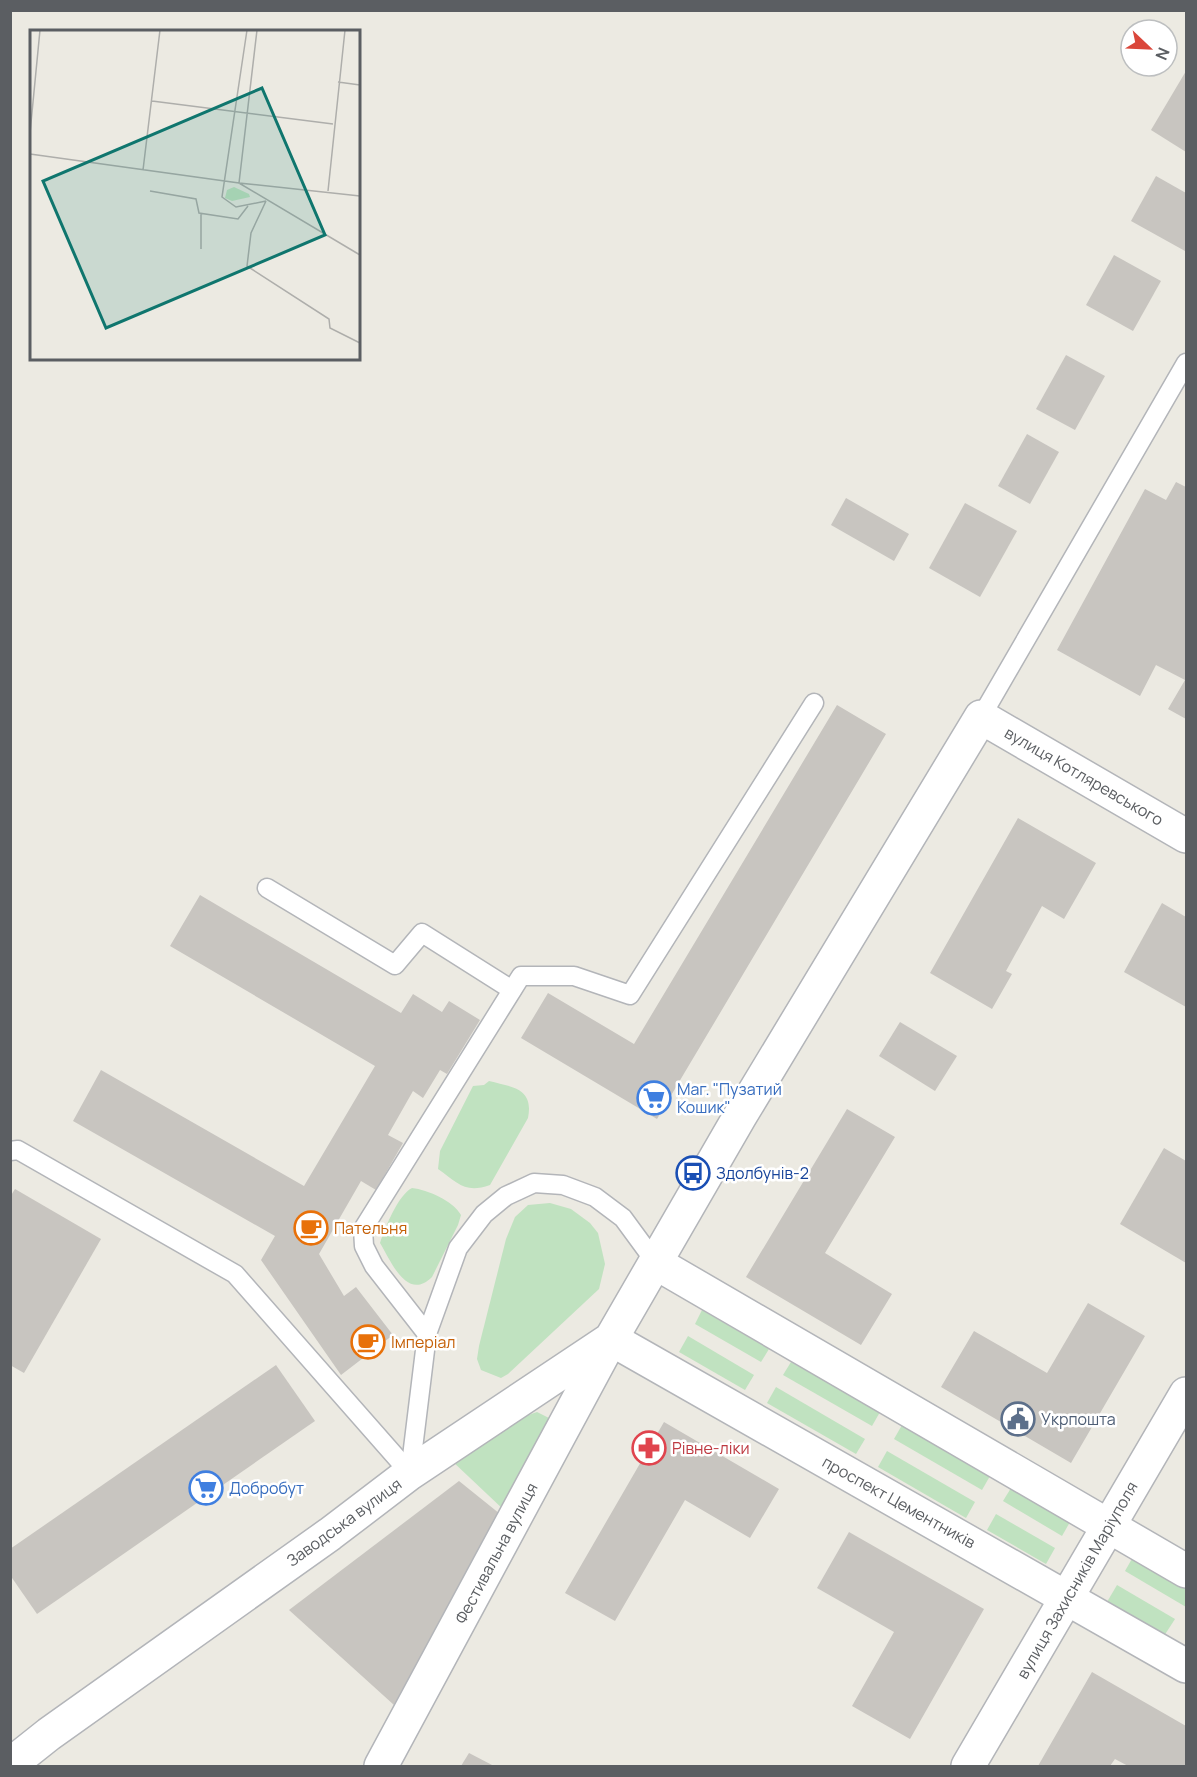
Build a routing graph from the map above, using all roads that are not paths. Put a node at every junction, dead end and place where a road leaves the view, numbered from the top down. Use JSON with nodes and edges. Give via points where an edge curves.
{"nodes":[{"id":1,"x":1186,"y":363,"type":"edge"},
{"id":2,"x":814,"y":703,"type":"dead end"},
{"id":3,"x":981,"y":717,"type":"junction"},
{"id":4,"x":1186,"y":836,"type":"edge"},
{"id":5,"x":267,"y":888,"type":"dead end"},
{"id":6,"x":512,"y":990,"type":"junction"},
{"id":7,"x":10,"y":1151,"type":"edge"},
{"id":8,"x":656,"y":1263,"type":"junction"},
{"id":9,"x":427,"y":1334,"type":"junction"},
{"id":10,"x":611,"y":1340,"type":"junction"},
{"id":11,"x":1186,"y":1394,"type":"edge"},
{"id":12,"x":410,"y":1473,"type":"junction"},
{"id":13,"x":1109,"y":1526,"type":"junction"},
{"id":14,"x":1186,"y":1571,"type":"edge"},
{"id":15,"x":1067,"y":1597,"type":"junction"},
{"id":16,"x":1186,"y":1666,"type":"edge"},
{"id":17,"x":10,"y":1765,"type":"edge"},
{"id":18,"x":381,"y":1767,"type":"edge"},
{"id":19,"x":968,"y":1767,"type":"edge"}],
"edges":[{"from":1,"to":3,"type":"lane"},
{"from":2,"to":6,"type":"lane","via":[[630,995],[574,976],[521,976]]},
{"from":3,"to":4,"type":"street","name":"вулиця Котляревського"},
{"from":3,"to":8,"type":"street","name":"Заводська вулиця","via":[[740,1116]]},
{"from":5,"to":6,"type":"lane","via":[[395,965],[422,933]]},
{"from":6,"to":9,"type":"lane","via":[[363,1229],[364,1246],[374,1266]]},
{"from":7,"to":12,"type":"lane","via":[[18,1150],[235,1274]]},
{"from":8,"to":9,"type":"lane","via":[[623,1218],[595,1197],[563,1185],[534,1183],[506,1196],[484,1214],[458,1248]]},
{"from":8,"to":10,"type":"street","name":"Заводська вулиця"},
{"from":8,"to":13,"type":"street"},
{"from":9,"to":12,"type":"lane"},
{"from":10,"to":12,"type":"street","name":"Заводська вулиця"},
{"from":10,"to":15,"type":"street","name":"проспект Цементників"},
{"from":10,"to":18,"type":"street","name":"Фестивальна вулиця"},
{"from":11,"to":13,"type":"street","name":"вулиця Захисників Маріуполя"},
{"from":12,"to":17,"type":"street","name":"Заводська вулиця"},
{"from":13,"to":14,"type":"street"},
{"from":13,"to":15,"type":"street","name":"вулиця Захисників Маріуполя"},
{"from":15,"to":16,"type":"street","name":"проспект Цементників"},
{"from":15,"to":19,"type":"street","name":"вулиця Захисників Маріуполя"}]}
